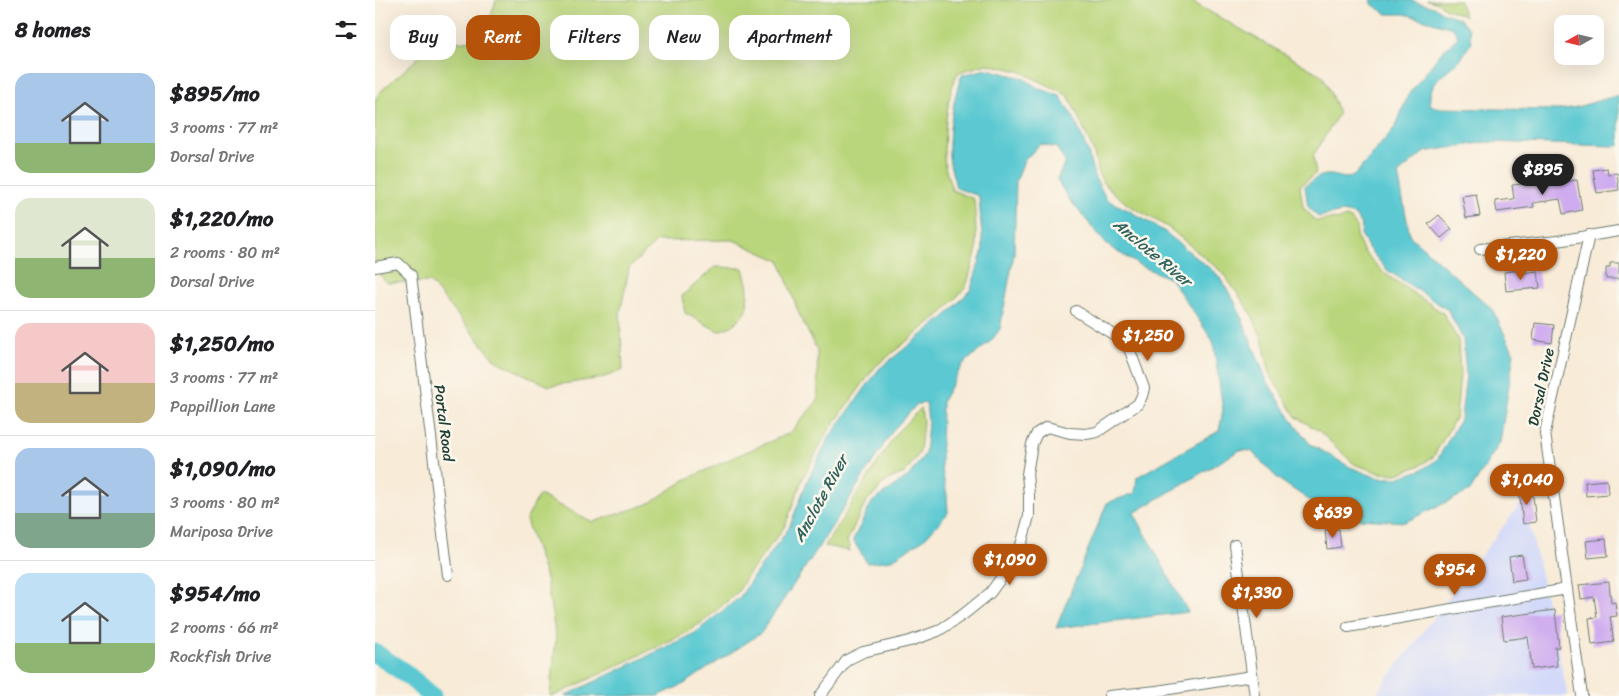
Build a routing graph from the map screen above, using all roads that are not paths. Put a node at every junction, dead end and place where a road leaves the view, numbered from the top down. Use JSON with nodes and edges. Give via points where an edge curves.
{"nodes":[{"id":1,"x":1619,"y":231,"type":"edge"},
{"id":2,"x":1589,"y":235,"type":"junction"},
{"id":3,"x":1480,"y":249,"type":"dead end"},
{"id":4,"x":375,"y":266,"type":"edge"},
{"id":5,"x":1076,"y":311,"type":"dead end"},
{"id":6,"x":1235,"y":545,"type":"dead end"},
{"id":7,"x":448,"y":575,"type":"dead end"},
{"id":8,"x":1567,"y":589,"type":"junction"},
{"id":9,"x":1348,"y":627,"type":"dead end"},
{"id":10,"x":1252,"y":676,"type":"junction"},
{"id":11,"x":820,"y":696,"type":"edge"},
{"id":12,"x":1109,"y":696,"type":"edge"},
{"id":13,"x":1255,"y":696,"type":"edge"},
{"id":14,"x":1583,"y":696,"type":"edge"}],
"edges":[{"from":1,"to":2,"type":"street"},
{"from":2,"to":3,"type":"street"},
{"from":2,"to":8,"type":"street","name":"Dorsal Drive","via":[[1545,432]]},
{"from":4,"to":7,"type":"street","name":"Portal Road","via":[[398,263],[411,275]]},
{"from":5,"to":11,"type":"street","via":[[1127,343],[1144,388],[1138,404],[1097,432],[1070,433],[1047,427],[1037,433],[1027,474],[1029,516],[1022,542],[990,593],[938,631],[863,652],[847,660]]},
{"from":6,"to":10,"type":"street"},
{"from":8,"to":9,"type":"street"},
{"from":8,"to":14,"type":"street","name":"Dorsal Drive"},
{"from":10,"to":12,"type":"street"},
{"from":10,"to":13,"type":"street"}]}
